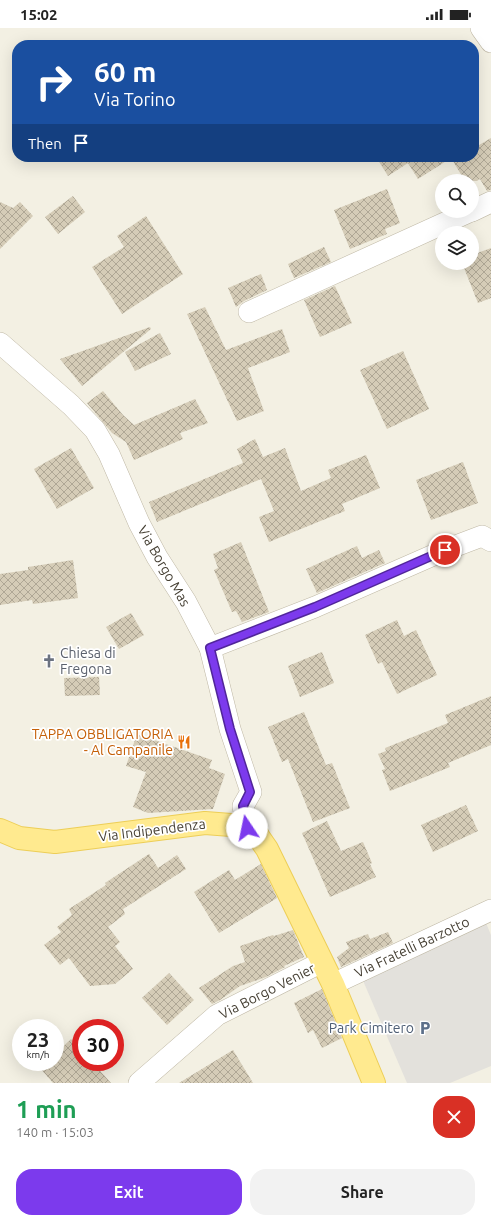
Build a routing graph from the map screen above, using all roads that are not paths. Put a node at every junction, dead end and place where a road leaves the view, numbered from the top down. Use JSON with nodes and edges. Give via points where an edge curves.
{"nodes":[{"id":1,"x":481,"y":28,"type":"edge"},
{"id":2,"x":491,"y":42,"type":"edge"},
{"id":3,"x":491,"y":202,"type":"edge"},
{"id":4,"x":479,"y":208,"type":"edge"},
{"id":5,"x":457,"y":218,"type":"edge"},
{"id":6,"x":249,"y":312,"type":"dead end"},
{"id":7,"x":0,"y":343,"type":"edge"},
{"id":8,"x":491,"y":541,"type":"edge"},
{"id":9,"x":210,"y":648,"type":"junction"},
{"id":10,"x":247,"y":828,"type":"junction"},
{"id":11,"x":0,"y":830,"type":"edge"},
{"id":12,"x":491,"y":910,"type":"edge"},
{"id":13,"x":322,"y":962,"type":"junction"},
{"id":14,"x":332,"y":984,"type":"junction"},
{"id":15,"x":139,"y":1083,"type":"edge"},
{"id":16,"x":374,"y":1083,"type":"edge"}],
"edges":[{"from":1,"to":2,"type":"street"},
{"from":3,"to":4,"type":"street"},
{"from":5,"to":6,"type":"street"},
{"from":7,"to":9,"type":"street","name":"Via Borgo Mas","via":[[71,405],[95,430],[110,454],[146,537],[186,602]]},
{"from":8,"to":9,"type":"street","via":[[482,536],[445,550],[315,607]]},
{"from":9,"to":10,"type":"street","name":"Via Borgo Mas","via":[[230,729],[250,792],[243,806]]},
{"from":10,"to":11,"type":"main road","name":"Via Indipendenza","via":[[205,823],[55,842],[19,838]]},
{"from":10,"to":13,"type":"main road","via":[[258,836],[267,849]]},
{"from":12,"to":14,"type":"street","name":"Via Fratelli Barzotto"},
{"from":13,"to":14,"type":"main road"},
{"from":13,"to":15,"type":"street","name":"Via Borgo Venier","via":[[217,1015]]},
{"from":14,"to":16,"type":"main road"}]}
